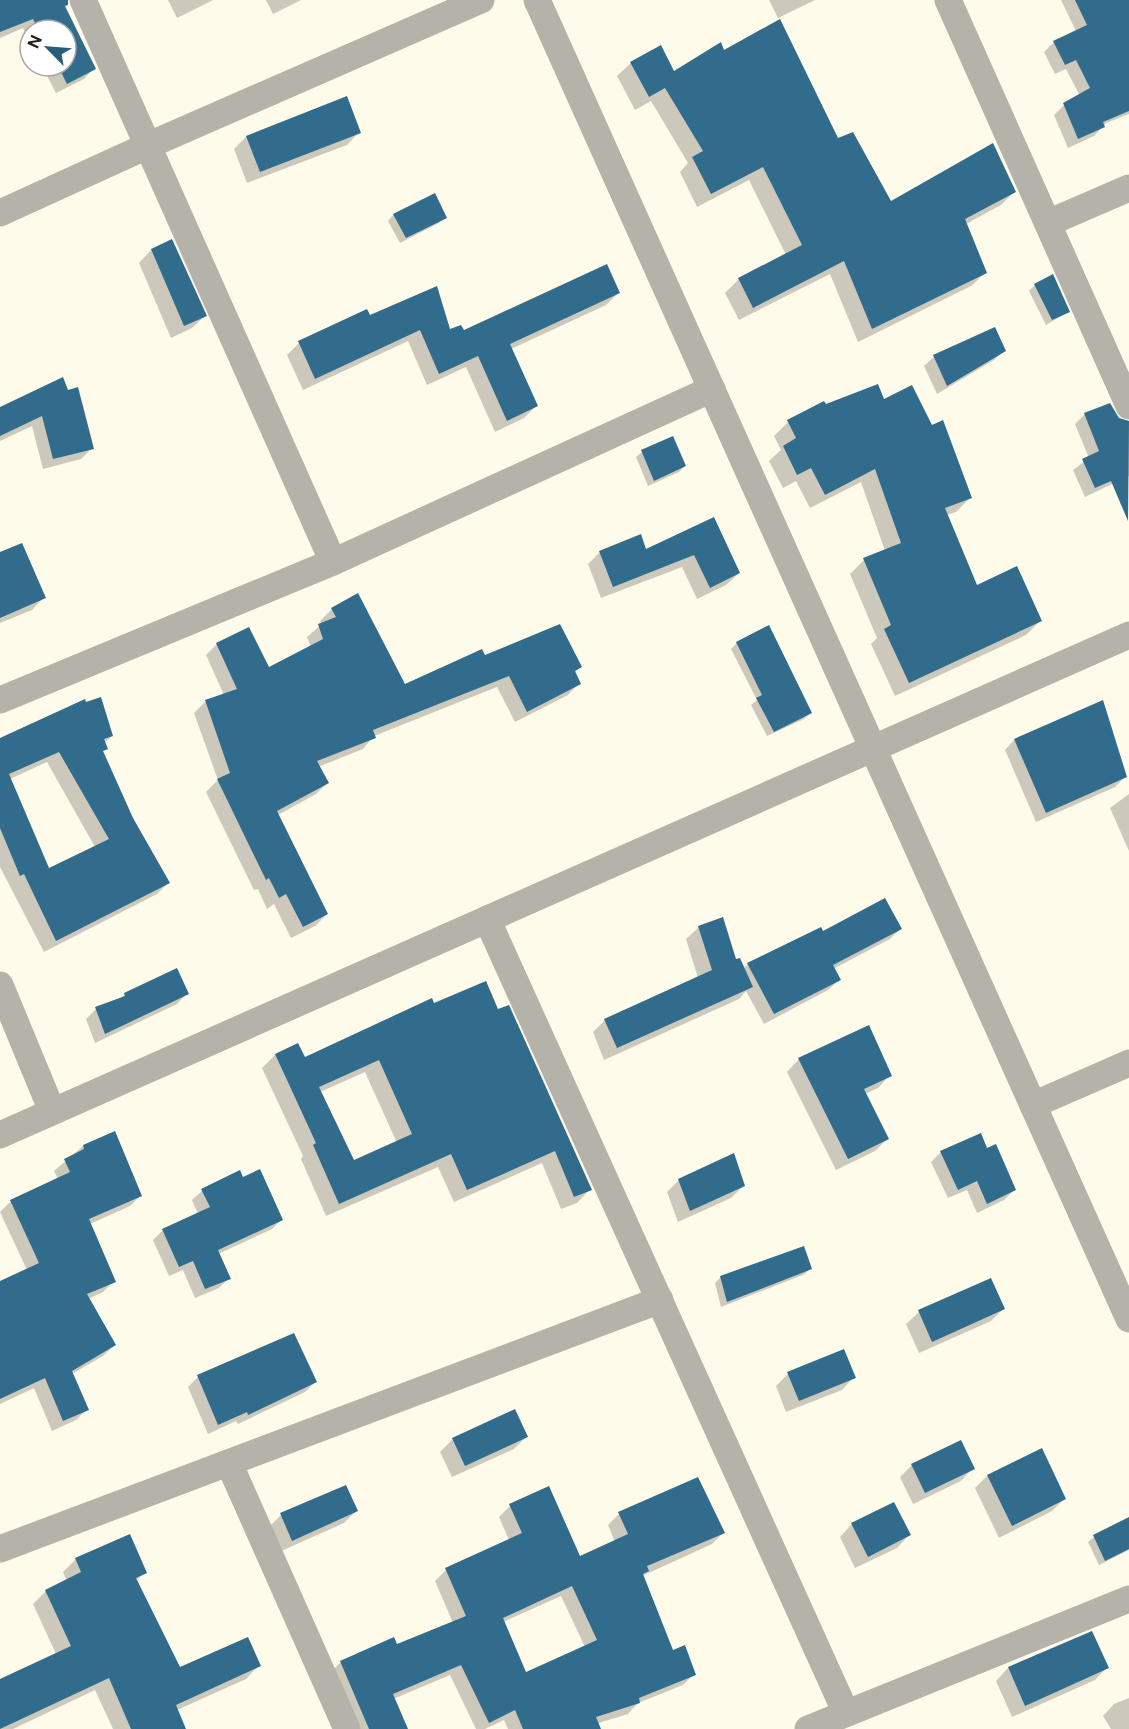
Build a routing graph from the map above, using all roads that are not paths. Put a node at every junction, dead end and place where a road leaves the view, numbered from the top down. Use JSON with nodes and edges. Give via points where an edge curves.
{"nodes":[{"id":1,"x":83,"y":0,"type":"edge"},
{"id":2,"x":481,"y":0,"type":"edge"},
{"id":3,"x":537,"y":0,"type":"edge"},
{"id":4,"x":948,"y":0,"type":"edge"},
{"id":5,"x":147,"y":146,"type":"junction"},
{"id":6,"x":1129,"y":188,"type":"edge"},
{"id":7,"x":0,"y":213,"type":"edge"},
{"id":8,"x":1048,"y":223,"type":"junction"},
{"id":9,"x":712,"y":389,"type":"junction"},
{"id":10,"x":1129,"y":406,"type":"edge"},
{"id":11,"x":333,"y":562,"type":"junction"},
{"id":12,"x":1129,"y":635,"type":"edge"},
{"id":13,"x":0,"y":700,"type":"edge"},
{"id":14,"x":874,"y":750,"type":"junction"},
{"id":15,"x":488,"y":919,"type":"junction"},
{"id":16,"x":0,"y":985,"type":"edge"},
{"id":17,"x":1129,"y":1063,"type":"edge"},
{"id":18,"x":1033,"y":1105,"type":"junction"},
{"id":19,"x":52,"y":1111,"type":"junction"},
{"id":20,"x":0,"y":1135,"type":"edge"},
{"id":21,"x":660,"y":1300,"type":"junction"},
{"id":22,"x":1129,"y":1319,"type":"edge"},
{"id":23,"x":229,"y":1463,"type":"junction"},
{"id":24,"x":0,"y":1550,"type":"edge"},
{"id":25,"x":1129,"y":1599,"type":"edge"},
{"id":26,"x":846,"y":1713,"type":"junction"},
{"id":27,"x":347,"y":1729,"type":"edge"},
{"id":28,"x":808,"y":1729,"type":"edge"}],
"edges":[{"from":1,"to":5,"type":"street"},
{"from":2,"to":5,"type":"street"},
{"from":3,"to":9,"type":"street"},
{"from":4,"to":8,"type":"street"},
{"from":5,"to":7,"type":"street"},
{"from":5,"to":11,"type":"street"},
{"from":6,"to":8,"type":"street"},
{"from":8,"to":10,"type":"street"},
{"from":9,"to":11,"type":"street"},
{"from":9,"to":14,"type":"street"},
{"from":11,"to":13,"type":"street"},
{"from":12,"to":14,"type":"street"},
{"from":14,"to":15,"type":"street"},
{"from":14,"to":18,"type":"street"},
{"from":15,"to":19,"type":"street"},
{"from":15,"to":21,"type":"street"},
{"from":16,"to":19,"type":"street"},
{"from":17,"to":18,"type":"street"},
{"from":18,"to":22,"type":"street"},
{"from":19,"to":20,"type":"street"},
{"from":21,"to":23,"type":"street"},
{"from":21,"to":26,"type":"street"},
{"from":23,"to":24,"type":"street"},
{"from":23,"to":27,"type":"street"},
{"from":25,"to":26,"type":"street"},
{"from":26,"to":28,"type":"street"}]}
